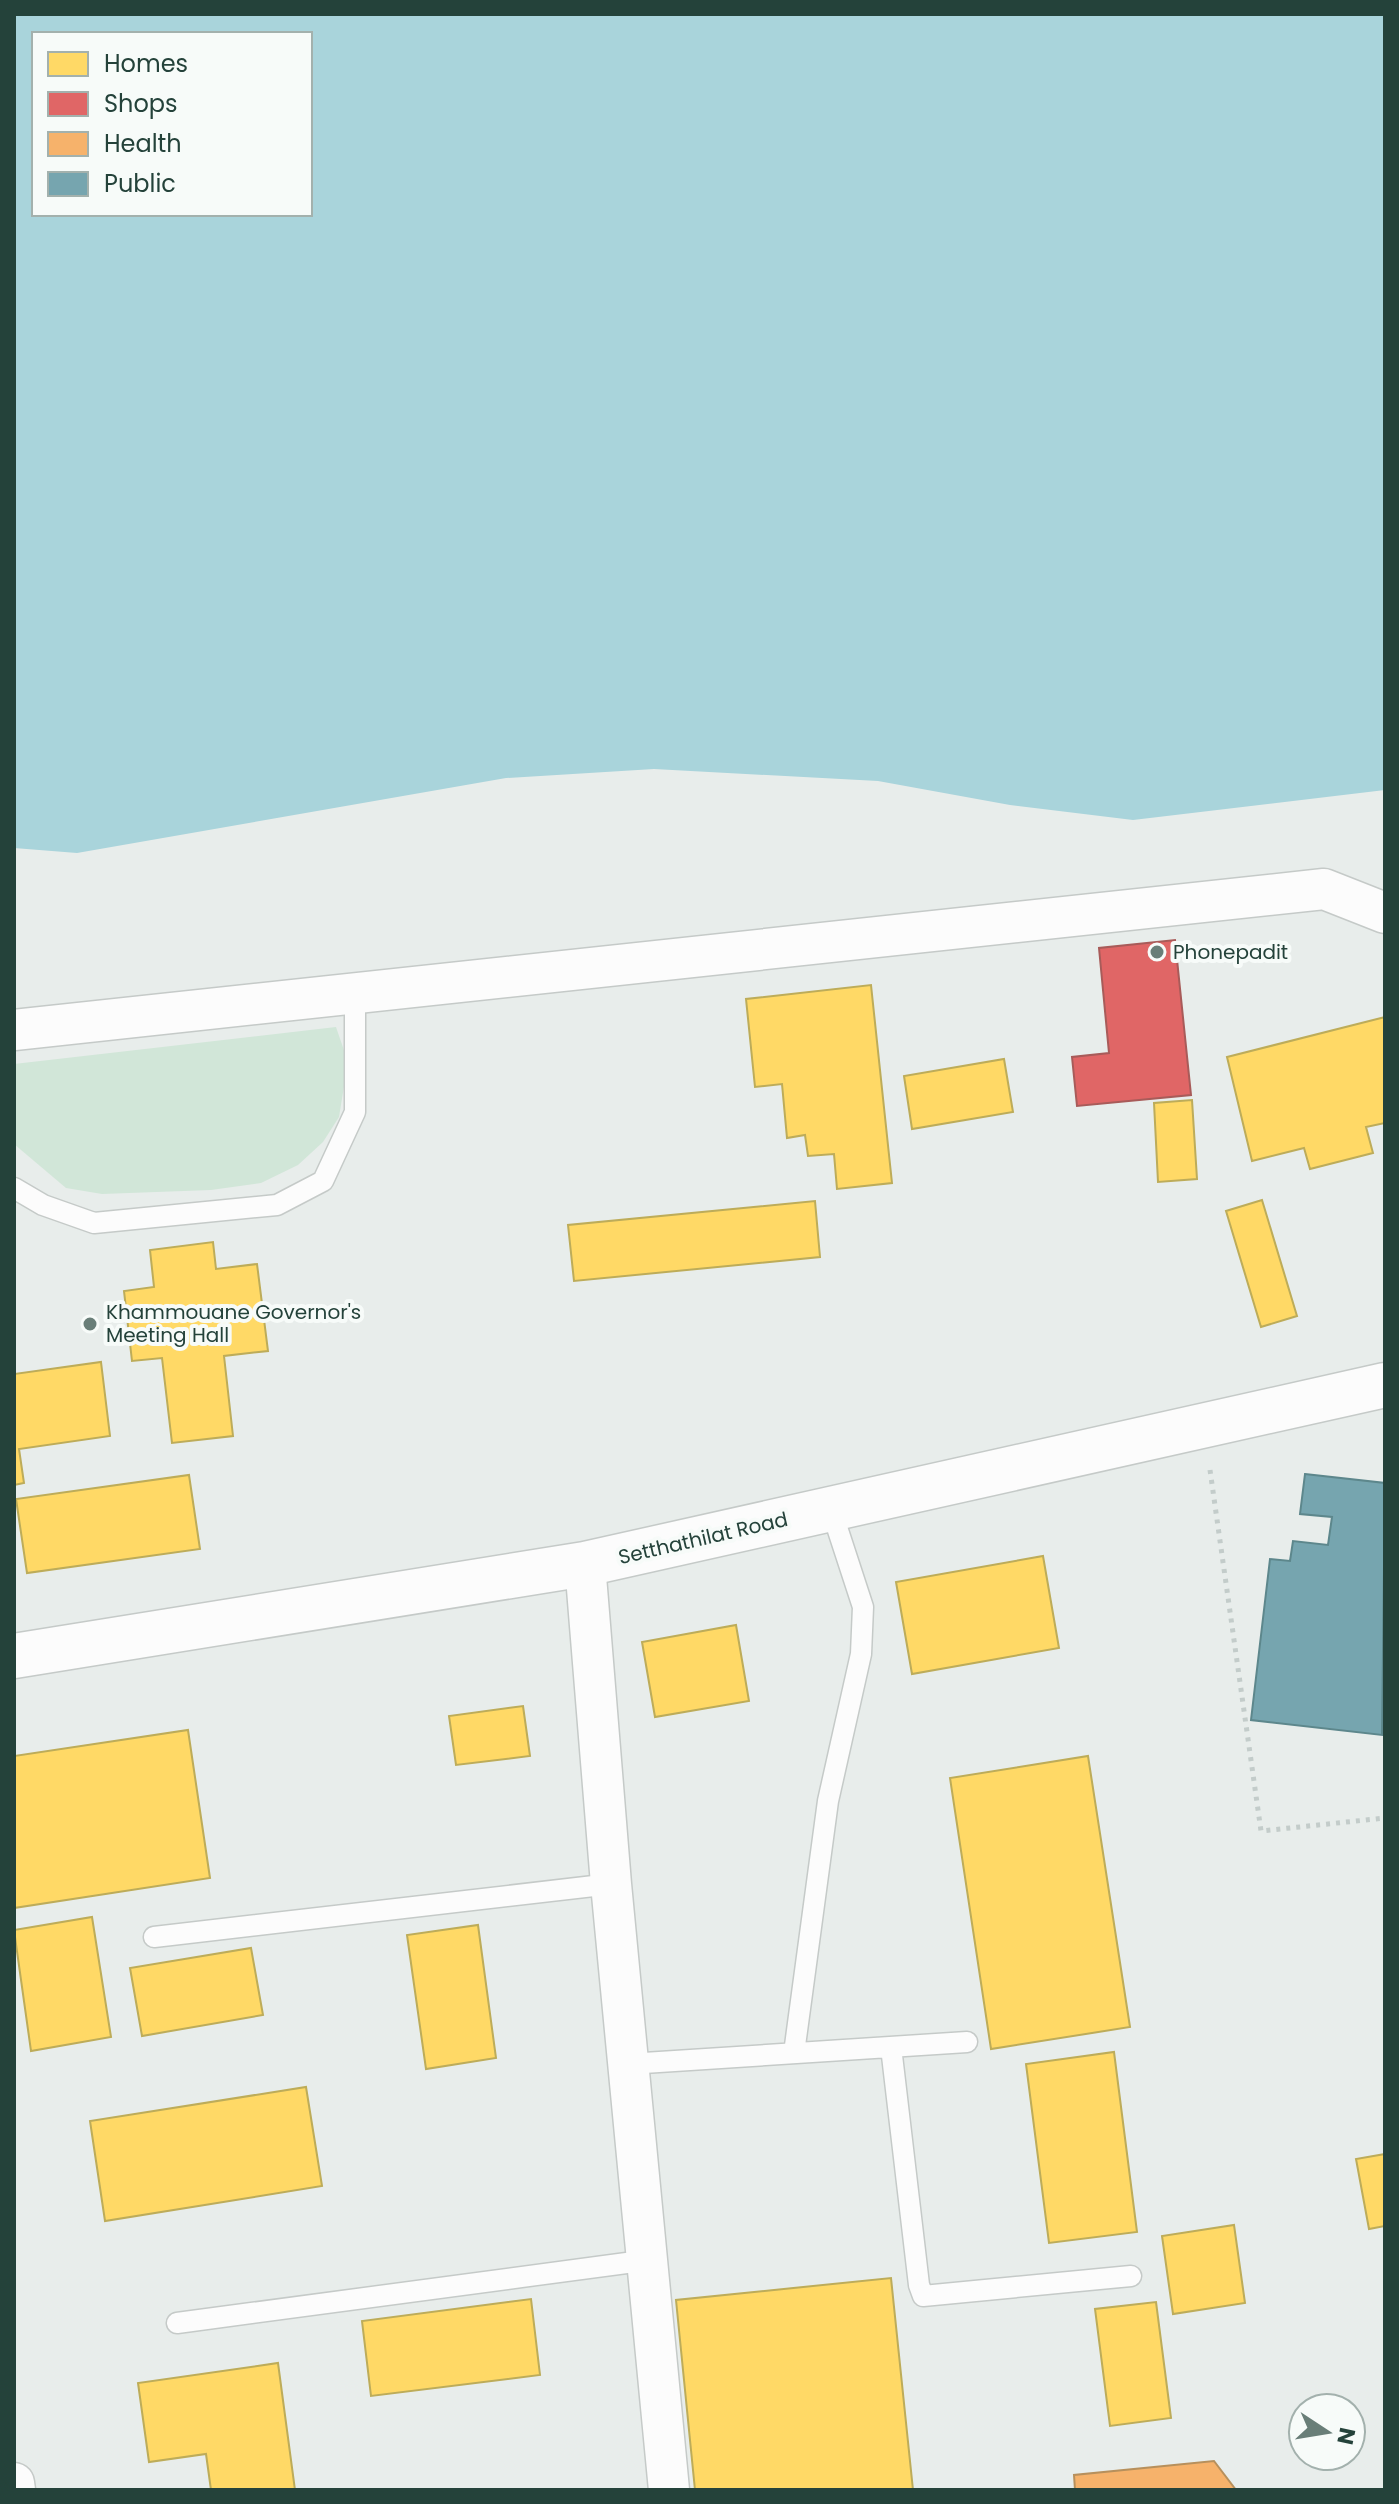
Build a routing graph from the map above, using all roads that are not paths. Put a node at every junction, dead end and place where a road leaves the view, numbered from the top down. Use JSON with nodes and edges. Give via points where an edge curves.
{"nodes":[{"id":1,"x":1385,"y":913,"type":"edge"},
{"id":2,"x":355,"y":993,"type":"junction"},
{"id":3,"x":14,"y":1030,"type":"edge"},
{"id":4,"x":14,"y":1188,"type":"edge"},
{"id":5,"x":1385,"y":1385,"type":"edge"},
{"id":6,"x":831,"y":1509,"type":"junction"},
{"id":7,"x":585,"y":1564,"type":"junction"},
{"id":8,"x":14,"y":1656,"type":"edge"},
{"id":9,"x":611,"y":1884,"type":"junction"},
{"id":10,"x":154,"y":1937,"type":"dead end"},
{"id":11,"x":967,"y":2042,"type":"dead end"},
{"id":12,"x":891,"y":2047,"type":"junction"},
{"id":13,"x":794,"y":2053,"type":"junction"},
{"id":14,"x":628,"y":2064,"type":"junction"},
{"id":15,"x":649,"y":2260,"type":"junction"},
{"id":16,"x":1131,"y":2276,"type":"dead end"},
{"id":17,"x":177,"y":2323,"type":"dead end"},
{"id":18,"x":14,"y":2483,"type":"edge"},
{"id":19,"x":15,"y":2490,"type":"edge"},
{"id":20,"x":669,"y":2490,"type":"edge"}],
"edges":[{"from":1,"to":2,"type":"street","via":[[1324,889]]},
{"from":2,"to":3,"type":"street"},
{"from":2,"to":4,"type":"lane","via":[[355,1112],[323,1181],[277,1205],[94,1223]]},
{"from":5,"to":6,"type":"street","name":"Setthathilat Road"},
{"from":6,"to":7,"type":"street","name":"Setthathilat Road"},
{"from":6,"to":13,"type":"lane","via":[[863,1607],[861,1654],[828,1801]]},
{"from":7,"to":8,"type":"street","name":"Setthathilat Road"},
{"from":7,"to":9,"type":"street"},
{"from":9,"to":10,"type":"lane"},
{"from":9,"to":14,"type":"street"},
{"from":11,"to":12,"type":"lane"},
{"from":12,"to":13,"type":"lane"},
{"from":12,"to":16,"type":"lane","via":[[923,2296]]},
{"from":13,"to":14,"type":"lane"},
{"from":14,"to":15,"type":"street"},
{"from":15,"to":17,"type":"lane"},
{"from":15,"to":20,"type":"street"},
{"from":18,"to":19,"type":"street"}]}
